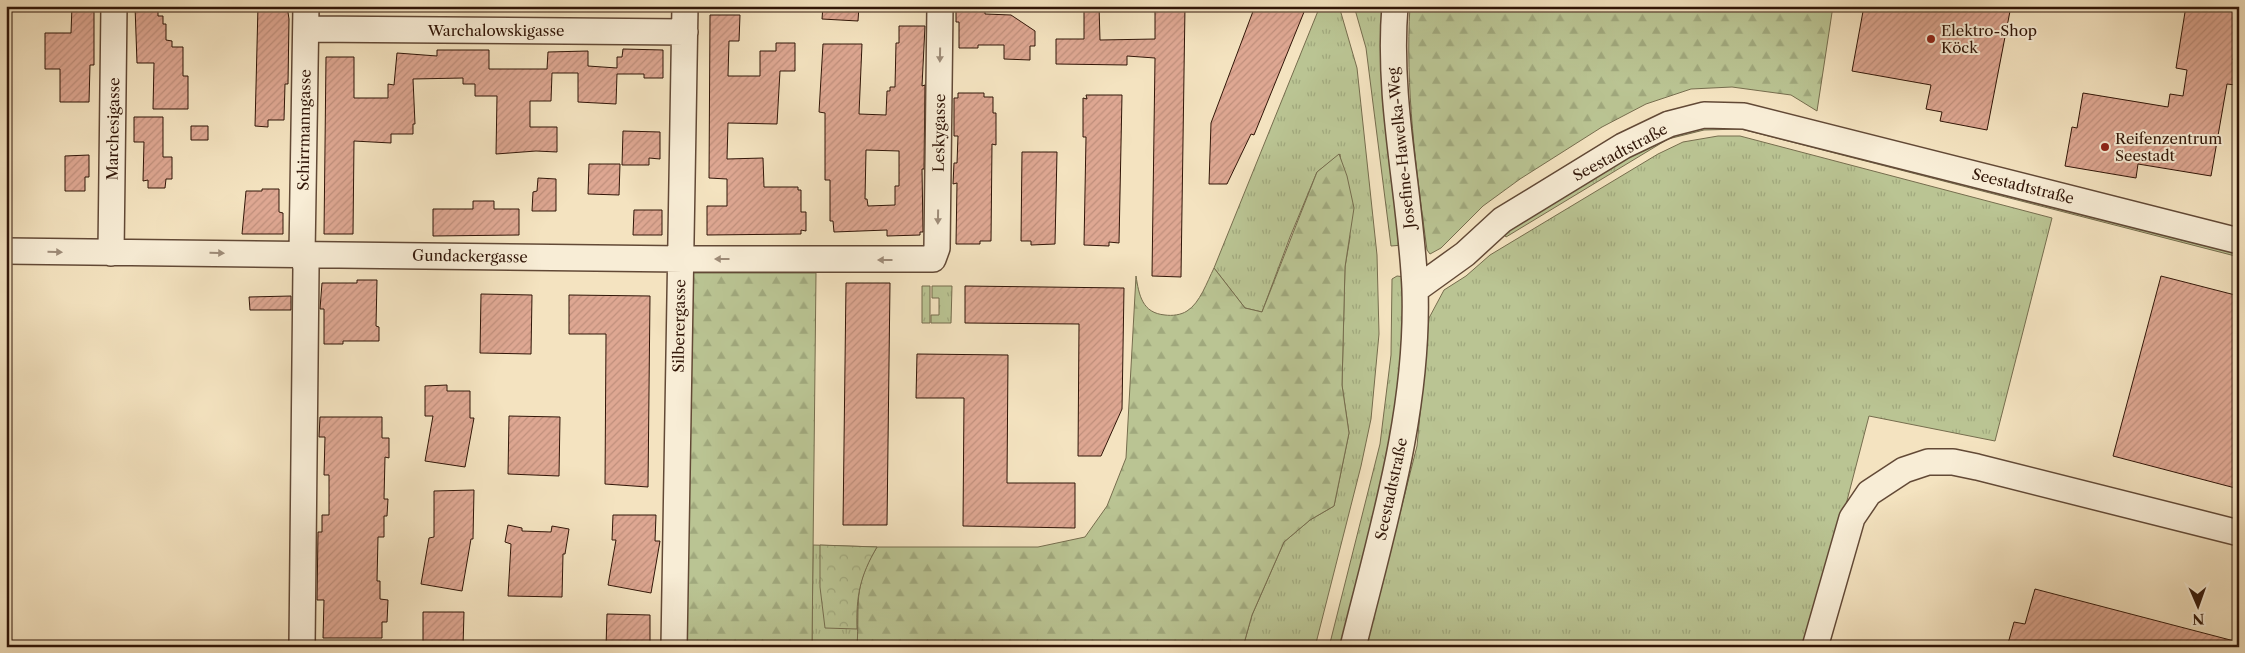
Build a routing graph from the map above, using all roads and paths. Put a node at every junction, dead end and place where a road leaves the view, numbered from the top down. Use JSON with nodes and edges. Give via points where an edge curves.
{"nodes":[{"id":1,"x":114,"y":6,"type":"edge"},
{"id":2,"x":686,"y":6,"type":"edge"},
{"id":3,"x":940,"y":6,"type":"edge"},
{"id":4,"x":1395,"y":6,"type":"edge"},
{"id":5,"x":306,"y":18,"type":"edge"},
{"id":6,"x":685,"y":32,"type":"junction"},
{"id":7,"x":2239,"y":241,"type":"edge"},
{"id":8,"x":6,"y":251,"type":"edge"},
{"id":9,"x":111,"y":253,"type":"junction"},
{"id":10,"x":302,"y":254,"type":"junction"},
{"id":11,"x":682,"y":259,"type":"junction"},
{"id":12,"x":933,"y":259,"type":"joint"},
{"id":13,"x":1415,"y":290,"type":"junction"},
{"id":14,"x":2239,"y":532,"type":"edge"},
{"id":15,"x":302,"y":647,"type":"edge"},
{"id":16,"x":674,"y":647,"type":"edge"},
{"id":17,"x":1353,"y":647,"type":"edge"},
{"id":18,"x":1815,"y":647,"type":"edge"}],
"edges":[{"from":1,"to":9,"type":"street","name":"Marchesigasse"},
{"from":2,"to":6,"type":"street","name":"Silberergasse"},
{"from":3,"to":12,"type":"street","name":"Leskygasse","one_way":true,"via":[[937,248]]},
{"from":4,"to":13,"type":"street","name":"Josefine-Hawelka-Weg","via":[[1392,72]]},
{"from":5,"to":6,"type":"street","name":"Warchalowskigasse"},
{"from":5,"to":10,"type":"street","name":"Schirrmanngasse"},
{"from":6,"to":11,"type":"street","name":"Silberergasse"},
{"from":7,"to":13,"type":"street","name":"Seestadtstraße","via":[[1744,116],[1704,115],[1669,124],[1615,151],[1502,220],[1465,254]]},
{"from":8,"to":9,"type":"street","name":"Gundackergasse","one_way":true},
{"from":9,"to":10,"type":"street","name":"Gundackergasse","one_way":true},
{"from":10,"to":11,"type":"street","name":"Gundackergasse"},
{"from":10,"to":15,"type":"street","name":"Schirrmanngasse","via":[[306,267]]},
{"from":12,"to":11,"type":"street","name":"Gundackergasse","one_way":true},
{"from":11,"to":16,"type":"street","name":"Silberergasse"},
{"from":13,"to":17,"type":"street","name":"Seestadtstraße","via":[[1412,372],[1401,448]]},
{"from":14,"to":18,"type":"street","via":[[1977,467],[1953,462],[1928,462],[1904,470],[1884,482],[1860,504],[1852,518]]}]}
